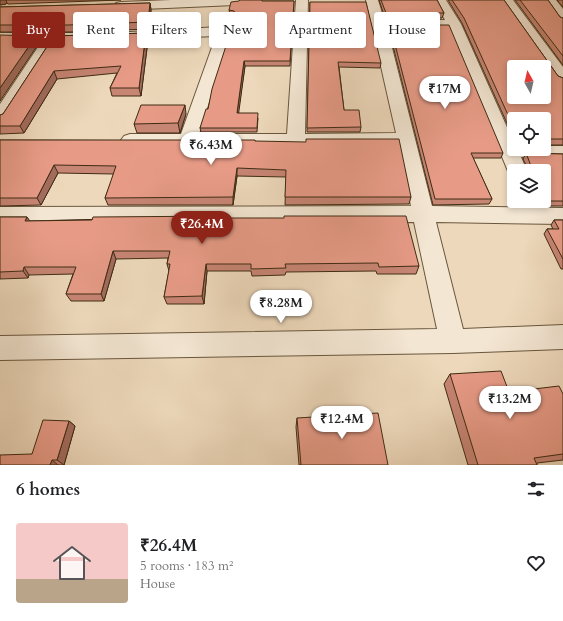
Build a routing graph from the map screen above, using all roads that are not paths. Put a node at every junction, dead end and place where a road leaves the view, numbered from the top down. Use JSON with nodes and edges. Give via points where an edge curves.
{"nodes":[{"id":1,"x":302,"y":0,"type":"edge"},
{"id":2,"x":372,"y":0,"type":"edge"},
{"id":3,"x":440,"y":0,"type":"edge"},
{"id":4,"x":507,"y":0,"type":"edge"},
{"id":5,"x":550,"y":0,"type":"edge"},
{"id":6,"x":235,"y":1,"type":"edge"},
{"id":7,"x":111,"y":4,"type":"edge"},
{"id":8,"x":231,"y":12,"type":"edge"},
{"id":9,"x":376,"y":12,"type":"edge"},
{"id":10,"x":563,"y":18,"type":"edge"},
{"id":11,"x":440,"y":24,"type":"edge"},
{"id":12,"x":454,"y":24,"type":"junction"},
{"id":13,"x":209,"y":32,"type":"edge"},
{"id":14,"x":0,"y":37,"type":"edge"},
{"id":15,"x":12,"y":37,"type":"edge"},
{"id":16,"x":65,"y":37,"type":"edge"},
{"id":17,"x":45,"y":48,"type":"edge"},
{"id":18,"x":218,"y":48,"type":"edge"},
{"id":19,"x":384,"y":48,"type":"edge"},
{"id":20,"x":563,"y":78,"type":"edge"},
{"id":21,"x":0,"y":117,"type":"edge"},
{"id":22,"x":296,"y":138,"type":"junction"},
{"id":23,"x":405,"y":139,"type":"junction"},
{"id":24,"x":110,"y":140,"type":"edge"},
{"id":25,"x":188,"y":140,"type":"junction"},
{"id":26,"x":507,"y":149,"type":"edge"},
{"id":27,"x":551,"y":152,"type":"edge"},
{"id":28,"x":563,"y":152,"type":"edge"},
{"id":29,"x":534,"y":208,"type":"edge"},
{"id":30,"x":422,"y":214,"type":"junction"},
{"id":31,"x":0,"y":215,"type":"edge"},
{"id":32,"x":563,"y":216,"type":"edge"},
{"id":33,"x":563,"y":337,"type":"edge"},
{"id":34,"x":453,"y":341,"type":"junction"},
{"id":35,"x":0,"y":348,"type":"edge"}],
"edges":[{"from":1,"to":22,"type":"street"},
{"from":2,"to":9,"type":"street"},
{"from":3,"to":12,"type":"street"},
{"from":4,"to":20,"type":"street"},
{"from":5,"to":10,"type":"street"},
{"from":6,"to":7,"type":"street"},
{"from":6,"to":8,"type":"street"},
{"from":11,"to":12,"type":"street"},
{"from":12,"to":26,"type":"street"},
{"from":13,"to":16,"type":"street"},
{"from":14,"to":15,"type":"street"},
{"from":17,"to":21,"type":"street"},
{"from":18,"to":25,"type":"street"},
{"from":19,"to":23,"type":"street"},
{"from":22,"to":23,"type":"street"},
{"from":22,"to":25,"type":"street"},
{"from":23,"to":30,"type":"street"},
{"from":24,"to":25,"type":"street"},
{"from":27,"to":28,"type":"street"},
{"from":29,"to":30,"type":"street"},
{"from":29,"to":32,"type":"street"},
{"from":30,"to":31,"type":"street"},
{"from":30,"to":34,"type":"street"},
{"from":33,"to":34,"type":"street"},
{"from":34,"to":35,"type":"street"}]}
